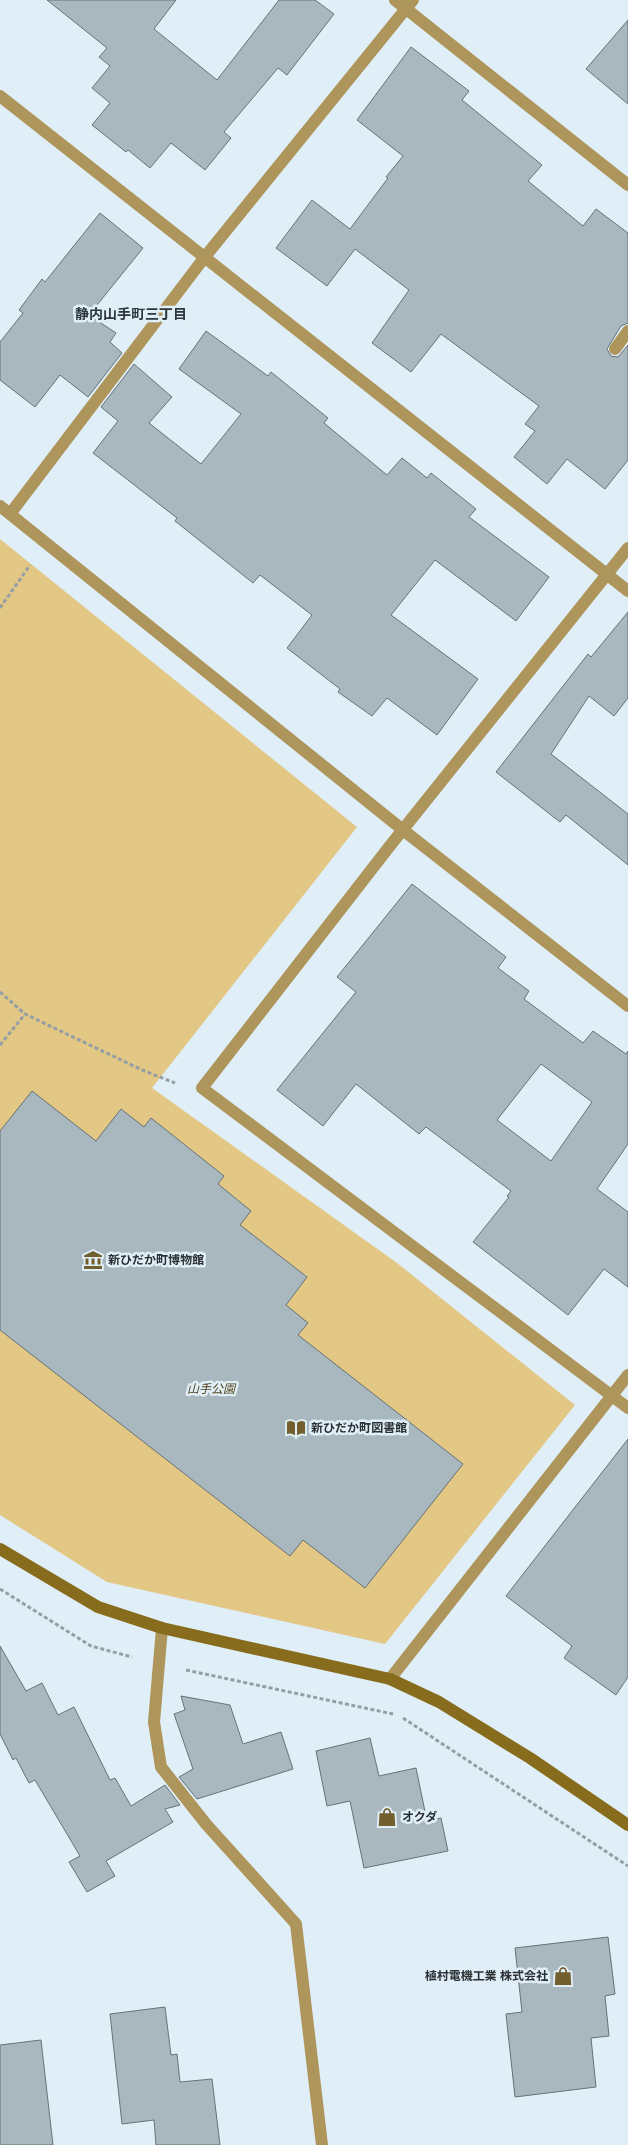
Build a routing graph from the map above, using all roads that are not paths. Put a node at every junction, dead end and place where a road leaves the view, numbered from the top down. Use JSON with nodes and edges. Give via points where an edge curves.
{"nodes":[{"id":1,"x":395,"y":0,"type":"edge"},
{"id":2,"x":410,"y":4,"type":"edge"},
{"id":3,"x":0,"y":96,"type":"edge"},
{"id":4,"x":628,"y":185,"type":"edge"},
{"id":5,"x":204,"y":258,"type":"junction"},
{"id":6,"x":628,"y":332,"type":"edge"},
{"id":7,"x":615,"y":349,"type":"dead end"},
{"id":8,"x":5,"y":510,"type":"edge"},
{"id":9,"x":628,"y":548,"type":"edge"},
{"id":10,"x":607,"y":575,"type":"junction"},
{"id":11,"x":628,"y":592,"type":"edge"},
{"id":12,"x":403,"y":830,"type":"junction"},
{"id":13,"x":628,"y":1006,"type":"edge"},
{"id":14,"x":628,"y":1375,"type":"edge"},
{"id":15,"x":612,"y":1396,"type":"junction"},
{"id":16,"x":628,"y":1408,"type":"edge"},
{"id":17,"x":0,"y":1549,"type":"edge"},
{"id":18,"x":162,"y":1628,"type":"junction"},
{"id":19,"x":390,"y":1679,"type":"junction"},
{"id":20,"x":628,"y":1824,"type":"edge"},
{"id":21,"x":322,"y":2145,"type":"edge"}],
"edges":[{"from":1,"to":2,"type":"street"},
{"from":2,"to":4,"type":"street"},
{"from":2,"to":5,"type":"street"},
{"from":3,"to":5,"type":"street"},
{"from":5,"to":8,"type":"street"},
{"from":5,"to":10,"type":"street"},
{"from":6,"to":7,"type":"street"},
{"from":8,"to":12,"type":"street"},
{"from":9,"to":10,"type":"street"},
{"from":10,"to":11,"type":"street"},
{"from":10,"to":12,"type":"street"},
{"from":12,"to":13,"type":"street"},
{"from":12,"to":15,"type":"street","via":[[202,1088]]},
{"from":14,"to":15,"type":"street"},
{"from":15,"to":16,"type":"street"},
{"from":15,"to":19,"type":"street"},
{"from":17,"to":18,"type":"street","via":[[98,1606]]},
{"from":18,"to":19,"type":"street"},
{"from":18,"to":21,"type":"street","via":[[154,1722],[161,1767],[206,1824],[296,1924]]},
{"from":19,"to":20,"type":"street","via":[[439,1702]]}]}
